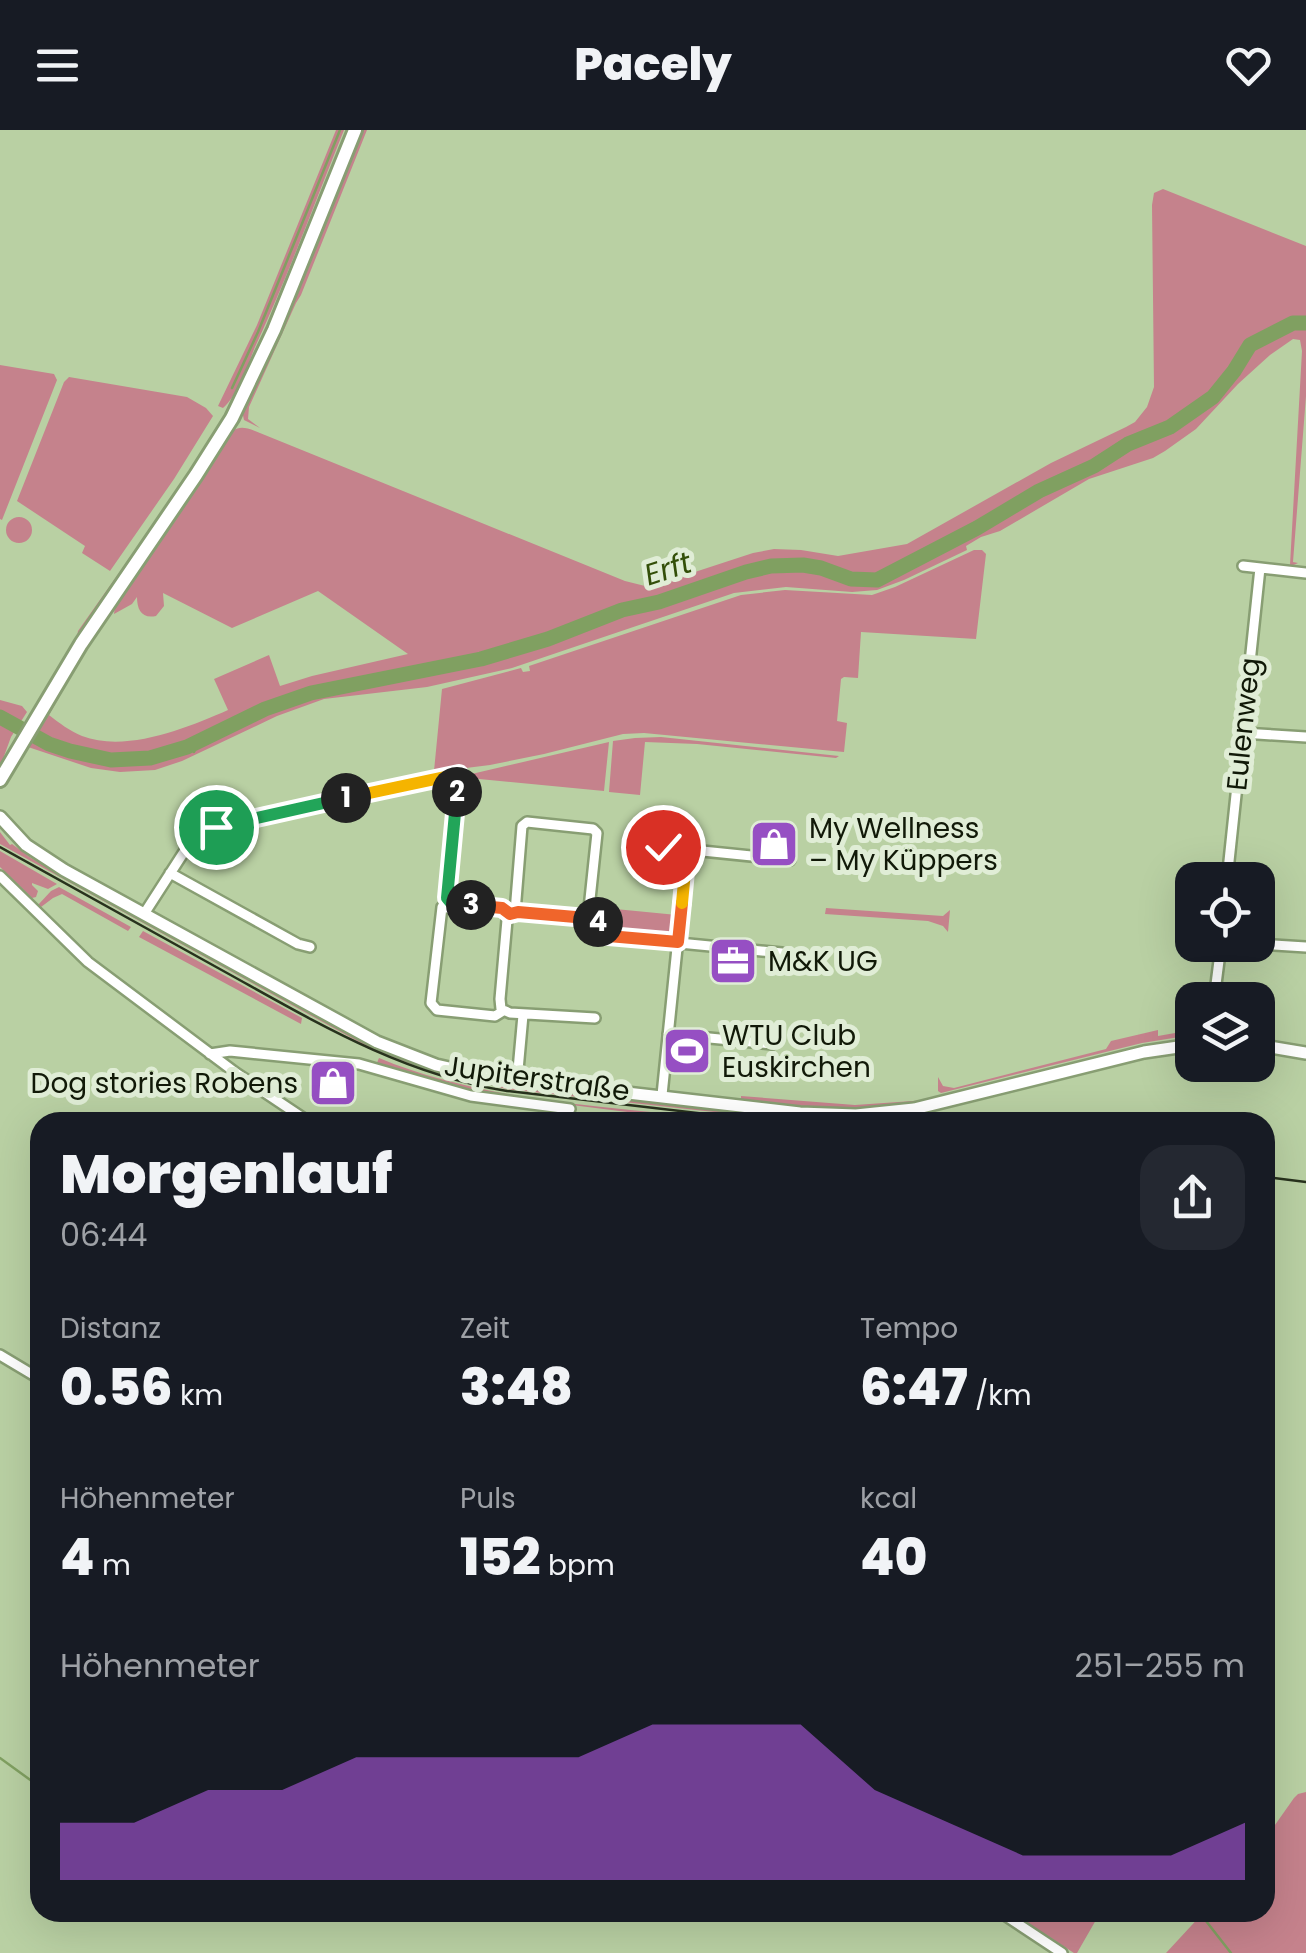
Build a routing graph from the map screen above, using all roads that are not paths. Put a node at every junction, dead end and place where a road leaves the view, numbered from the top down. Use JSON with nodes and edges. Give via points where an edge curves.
{"nodes":[{"id":1,"x":355,"y":130,"type":"edge"},
{"id":2,"x":1243,"y":566,"type":"dead end"},
{"id":3,"x":1260,"y":568,"type":"junction"},
{"id":4,"x":1306,"y":573,"type":"edge"},
{"id":5,"x":1242,"y":733,"type":"junction"},
{"id":6,"x":1306,"y":737,"type":"edge"},
{"id":7,"x":0,"y":780,"type":"edge"},
{"id":8,"x":0,"y":817,"type":"edge"},
{"id":9,"x":663,"y":847,"type":"dead end"},
{"id":10,"x":687,"y":850,"type":"junction"},
{"id":11,"x":790,"y":860,"type":"dead end"},
{"id":12,"x":1229,"y":862,"type":"edge"},
{"id":13,"x":170,"y":873,"type":"junction"},
{"id":14,"x":0,"y":876,"type":"edge"},
{"id":15,"x":450,"y":900,"type":"junction"},
{"id":16,"x":513,"y":913,"type":"junction"},
{"id":17,"x":144,"y":914,"type":"junction"},
{"id":18,"x":588,"y":918,"type":"junction"},
{"id":19,"x":678,"y":942,"type":"junction"},
{"id":20,"x":1275,"y":945,"type":"edge"},
{"id":21,"x":310,"y":947,"type":"dead end"},
{"id":22,"x":1306,"y":947,"type":"edge"},
{"id":23,"x":782,"y":952,"type":"dead end"},
{"id":24,"x":503,"y":1011,"type":"junction"},
{"id":25,"x":523,"y":1014,"type":"junction"},
{"id":26,"x":595,"y":1018,"type":"dead end"},
{"id":27,"x":668,"y":1034,"type":"junction"},
{"id":28,"x":772,"y":1044,"type":"dead end"},
{"id":29,"x":1175,"y":1047,"type":"edge"},
{"id":30,"x":1275,"y":1047,"type":"edge"},
{"id":31,"x":1306,"y":1052,"type":"edge"},
{"id":32,"x":210,"y":1054,"type":"junction"},
{"id":33,"x":517,"y":1081,"type":"junction"},
{"id":34,"x":662,"y":1095,"type":"junction"},
{"id":35,"x":570,"y":1108,"type":"dead end"},
{"id":36,"x":294,"y":1112,"type":"edge"},
{"id":37,"x":800,"y":1112,"type":"edge"},
{"id":38,"x":892,"y":1112,"type":"edge"},
{"id":39,"x":0,"y":1355,"type":"edge"},
{"id":40,"x":30,"y":1373,"type":"edge"},
{"id":41,"x":1015,"y":1922,"type":"edge"},
{"id":42,"x":1062,"y":1953,"type":"edge"}],
"edges":[{"from":1,"to":7,"type":"main road","via":[[232,418],[81,644]]},
{"from":2,"to":3,"type":"street"},
{"from":3,"to":4,"type":"street"},
{"from":3,"to":5,"type":"street","name":"Eulenweg"},
{"from":5,"to":6,"type":"street"},
{"from":5,"to":12,"type":"street","name":"Eulenweg"},
{"from":8,"to":17,"type":"street","name":"Jupiterstraße","via":[[36,853]]},
{"from":9,"to":10,"type":"street"},
{"from":10,"to":11,"type":"street"},
{"from":10,"to":19,"type":"street"},
{"from":13,"to":15,"type":"street","via":[[191,841],[208,829],[459,774]]},
{"from":13,"to":17,"type":"street"},
{"from":13,"to":21,"type":"street"},
{"from":14,"to":32,"type":"street","via":[[88,962]]},
{"from":15,"to":16,"type":"street"},
{"from":15,"to":24,"type":"street","via":[[442,907],[432,1004],[436,1010],[495,1016]]},
{"from":16,"to":18,"type":"street"},
{"from":16,"to":18,"type":"street","via":[[527,822],[596,833]]},
{"from":16,"to":24,"type":"street"},
{"from":17,"to":33,"type":"street","name":"Jupiterstraße","via":[[377,1042],[446,1068]]},
{"from":18,"to":19,"type":"street","via":[[598,919],[597,935]]},
{"from":19,"to":23,"type":"street"},
{"from":19,"to":27,"type":"street"},
{"from":20,"to":22,"type":"street"},
{"from":24,"to":25,"type":"street"},
{"from":25,"to":26,"type":"street"},
{"from":25,"to":33,"type":"street"},
{"from":27,"to":28,"type":"street"},
{"from":27,"to":34,"type":"street"},
{"from":29,"to":38,"type":"street","name":"Jupiterstraße"},
{"from":30,"to":31,"type":"street"},
{"from":32,"to":35,"type":"street","via":[[359,1064],[471,1096]]},
{"from":32,"to":36,"type":"street"},
{"from":33,"to":34,"type":"street","name":"Jupiterstraße"},
{"from":34,"to":37,"type":"street","name":"Jupiterstraße"},
{"from":39,"to":40,"type":"street"},
{"from":41,"to":42,"type":"street"}]}
